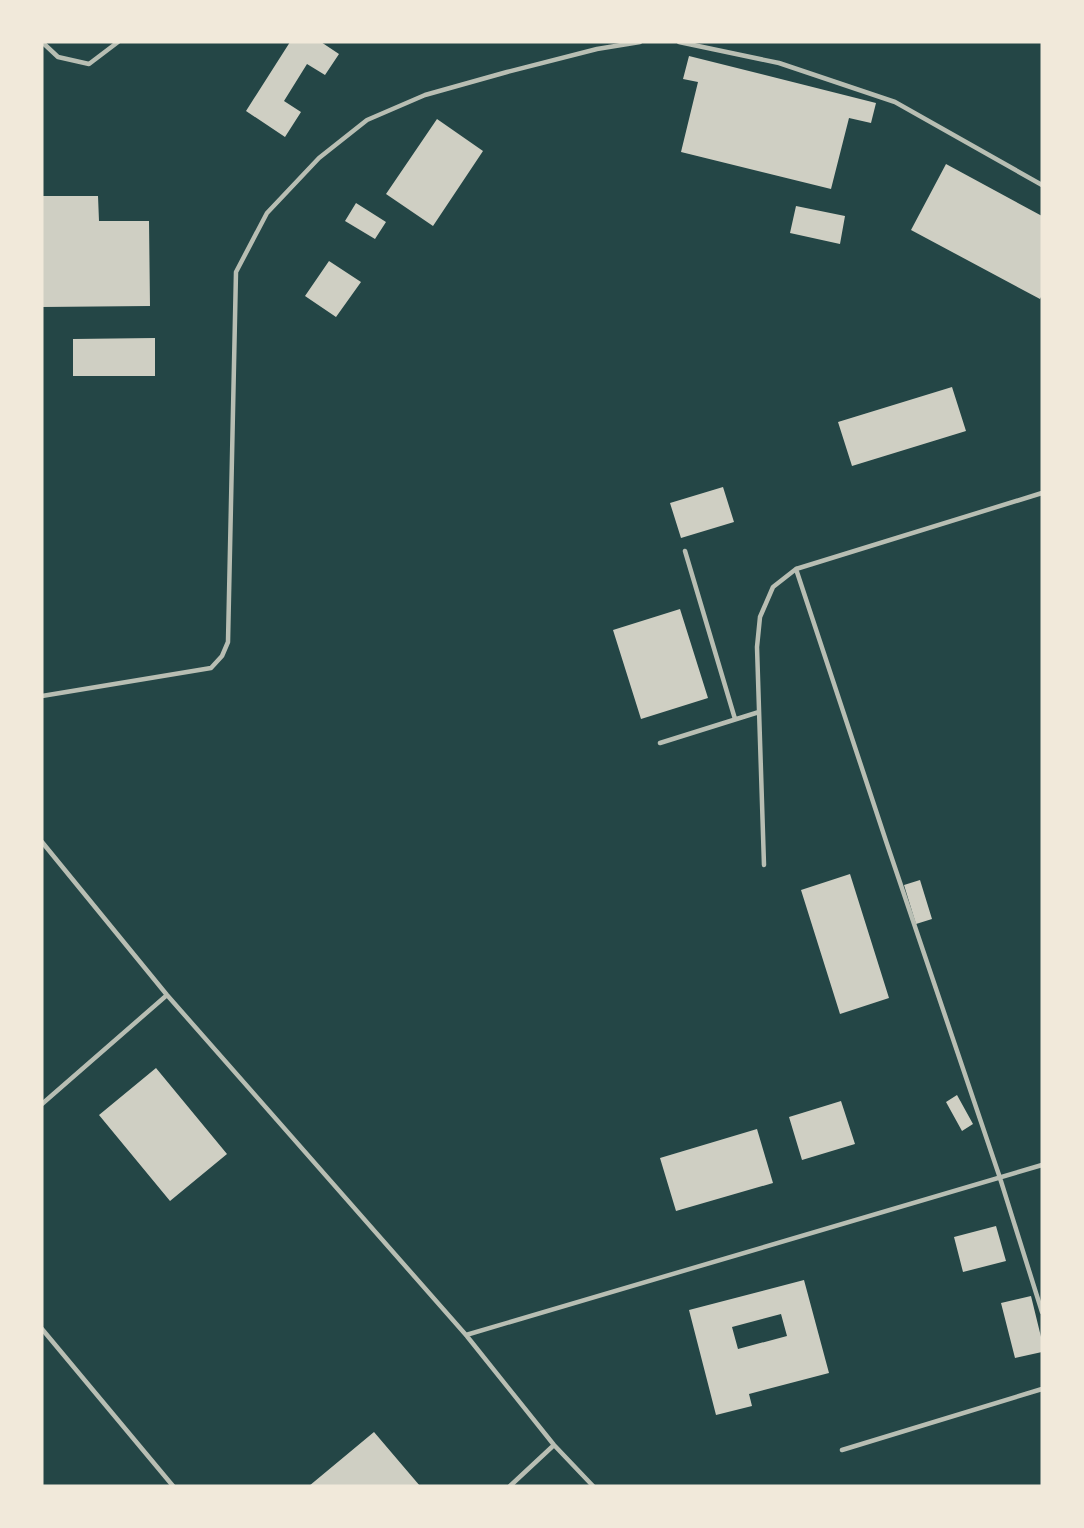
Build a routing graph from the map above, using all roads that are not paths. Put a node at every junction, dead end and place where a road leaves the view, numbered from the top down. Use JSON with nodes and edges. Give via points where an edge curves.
{"nodes":[{"id":1,"x":42,"y":42,"type":"edge"},
{"id":2,"x":118,"y":42,"type":"edge"},
{"id":3,"x":640,"y":42,"type":"edge"},
{"id":4,"x":679,"y":42,"type":"edge"},
{"id":5,"x":1042,"y":185,"type":"edge"},
{"id":6,"x":1042,"y":493,"type":"edge"},
{"id":7,"x":685,"y":551,"type":"dead end"},
{"id":8,"x":796,"y":569,"type":"junction"},
{"id":9,"x":42,"y":696,"type":"edge"},
{"id":10,"x":759,"y":712,"type":"junction"},
{"id":11,"x":735,"y":720,"type":"junction"},
{"id":12,"x":660,"y":742,"type":"dead end"},
{"id":13,"x":42,"y":842,"type":"edge"},
{"id":14,"x":764,"y":865,"type":"dead end"},
{"id":15,"x":167,"y":995,"type":"junction"},
{"id":16,"x":42,"y":1104,"type":"edge"},
{"id":17,"x":1042,"y":1165,"type":"edge"},
{"id":18,"x":1000,"y":1178,"type":"junction"},
{"id":19,"x":1042,"y":1312,"type":"edge"},
{"id":20,"x":42,"y":1329,"type":"edge"},
{"id":21,"x":466,"y":1335,"type":"junction"},
{"id":22,"x":1042,"y":1389,"type":"edge"},
{"id":23,"x":554,"y":1445,"type":"junction"},
{"id":24,"x":842,"y":1450,"type":"dead end"},
{"id":25,"x":173,"y":1486,"type":"edge"},
{"id":26,"x":510,"y":1486,"type":"edge"},
{"id":27,"x":593,"y":1486,"type":"edge"}],
"edges":[{"from":1,"to":2,"type":"lane","via":[[58,57],[89,64]]},
{"from":3,"to":9,"type":"lane","via":[[597,49],[425,95],[367,120],[319,158],[267,213],[236,272],[228,642],[222,656],[211,668]]},
{"from":4,"to":5,"type":"lane","via":[[779,63],[895,102]]},
{"from":6,"to":8,"type":"lane"},
{"from":7,"to":11,"type":"lane"},
{"from":8,"to":10,"type":"lane","via":[[773,587],[760,617]]},
{"from":8,"to":18,"type":"lane"},
{"from":10,"to":11,"type":"lane"},
{"from":10,"to":14,"type":"lane"},
{"from":11,"to":12,"type":"lane"},
{"from":13,"to":15,"type":"lane"},
{"from":15,"to":16,"type":"lane"},
{"from":15,"to":21,"type":"lane"},
{"from":17,"to":18,"type":"lane"},
{"from":18,"to":19,"type":"lane"},
{"from":18,"to":21,"type":"lane"},
{"from":20,"to":25,"type":"lane"},
{"from":21,"to":23,"type":"lane"},
{"from":22,"to":24,"type":"lane"},
{"from":23,"to":26,"type":"lane"},
{"from":23,"to":27,"type":"lane"}]}
